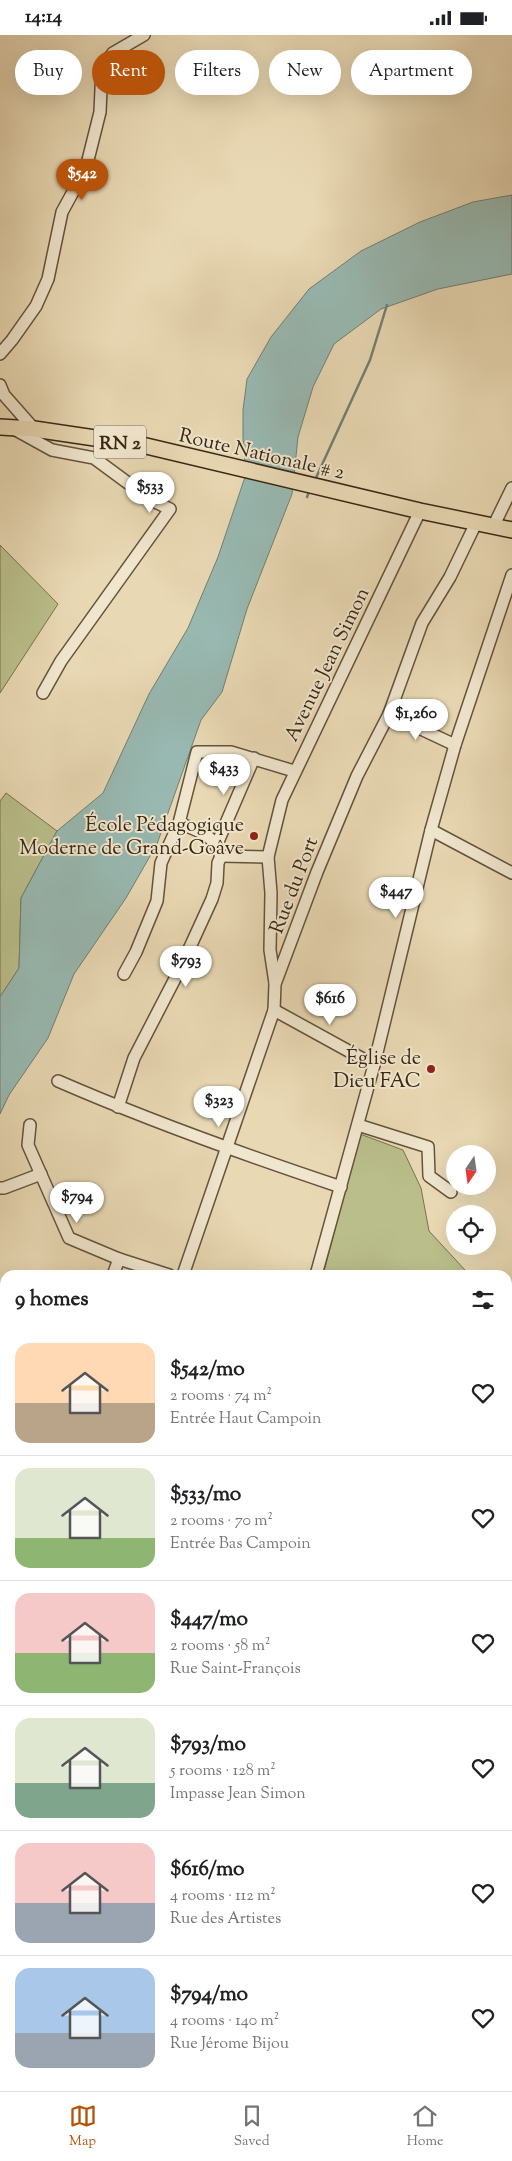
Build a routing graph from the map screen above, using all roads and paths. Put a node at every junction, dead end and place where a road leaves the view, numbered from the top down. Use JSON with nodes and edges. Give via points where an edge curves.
{"nodes":[{"id":1,"x":144,"y":35,"type":"edge"},
{"id":2,"x":0,"y":354,"type":"edge"},
{"id":3,"x":0,"y":385,"type":"edge"},
{"id":4,"x":5,"y":427,"type":"edge"},
{"id":5,"x":34,"y":429,"type":"junction"},
{"id":6,"x":512,"y":488,"type":"edge"},
{"id":7,"x":420,"y":511,"type":"junction"},
{"id":8,"x":476,"y":523,"type":"junction"},
{"id":9,"x":493,"y":527,"type":"junction"},
{"id":10,"x":512,"y":530,"type":"edge"},
{"id":11,"x":512,"y":575,"type":"edge"},
{"id":12,"x":43,"y":693,"type":"dead end"},
{"id":13,"x":389,"y":714,"type":"junction"},
{"id":14,"x":455,"y":745,"type":"junction"},
{"id":15,"x":254,"y":758,"type":"junction"},
{"id":16,"x":294,"y":771,"type":"junction"},
{"id":17,"x":178,"y":823,"type":"junction"},
{"id":18,"x":431,"y":830,"type":"junction"},
{"id":19,"x":217,"y":844,"type":"junction"},
{"id":20,"x":221,"y":856,"type":"junction"},
{"id":21,"x":268,"y":857,"type":"junction"},
{"id":22,"x":512,"y":873,"type":"edge"},
{"id":23,"x":124,"y":974,"type":"dead end"},
{"id":24,"x":275,"y":984,"type":"junction"},
{"id":25,"x":274,"y":1010,"type":"junction"},
{"id":26,"x":374,"y":1065,"type":"junction"},
{"id":27,"x":58,"y":1081,"type":"dead end"},
{"id":28,"x":118,"y":1107,"type":"junction"},
{"id":29,"x":30,"y":1125,"type":"dead end"},
{"id":30,"x":358,"y":1125,"type":"junction"},
{"id":31,"x":226,"y":1148,"type":"junction"},
{"id":32,"x":41,"y":1174,"type":"junction"},
{"id":33,"x":0,"y":1187,"type":"edge"},
{"id":34,"x":340,"y":1187,"type":"junction"},
{"id":35,"x":446,"y":1189,"type":"edge"},
{"id":36,"x":119,"y":1259,"type":"junction"},
{"id":37,"x":115,"y":1270,"type":"edge"},
{"id":38,"x":153,"y":1270,"type":"edge"},
{"id":39,"x":185,"y":1270,"type":"edge"},
{"id":40,"x":317,"y":1270,"type":"edge"}],
"edges":[{"from":1,"to":2,"type":"street","via":[[113,53],[102,67],[100,112],[86,168],[62,213],[48,279],[36,306]]},
{"from":3,"to":5,"type":"street","via":[[4,395]]},
{"from":4,"to":5,"type":"main road","name":"Route Nationale # 2","number":"RN 2"},
{"from":4,"to":12,"type":"street","via":[[52,449],[94,458],[151,500],[170,509],[64,658]]},
{"from":5,"to":7,"type":"main road","name":"Route Nationale # 2","number":"RN 2","via":[[142,445]]},
{"from":6,"to":9,"type":"street"},
{"from":7,"to":8,"type":"main road","name":"Route Nationale # 2","number":"RN 2"},
{"from":7,"to":16,"type":"street","name":"Avenue Jean Simon"},
{"from":8,"to":9,"type":"main road","name":"Route Nationale # 2","number":"RN 2"},
{"from":8,"to":13,"type":"street","name":"Rue du Port","via":[[450,577],[422,623]]},
{"from":9,"to":10,"type":"main road","name":"Route Nationale # 2","number":"RN 2"},
{"from":11,"to":14,"type":"street"},
{"from":13,"to":14,"type":"street"},
{"from":13,"to":24,"type":"street","name":"Rue du Port","via":[[356,776]]},
{"from":14,"to":18,"type":"street"},
{"from":15,"to":16,"type":"street"},
{"from":15,"to":17,"type":"street","via":[[230,752],[197,752]]},
{"from":15,"to":19,"type":"street"},
{"from":16,"to":21,"type":"street","name":"Avenue Jean Simon","via":[[282,800]]},
{"from":17,"to":19,"type":"street","via":[[209,835]]},
{"from":17,"to":23,"type":"street","via":[[161,863],[157,901]]},
{"from":18,"to":22,"type":"street"},
{"from":18,"to":26,"type":"street"},
{"from":19,"to":20,"type":"street"},
{"from":20,"to":21,"type":"street"},
{"from":20,"to":28,"type":"street","via":[[212,899],[134,1058]]},
{"from":21,"to":24,"type":"street","name":"Avenue Jean Simon","via":[[270,950]]},
{"from":24,"to":25,"type":"street","name":"Rue du Port"},
{"from":25,"to":26,"type":"street"},
{"from":25,"to":31,"type":"street","name":"Rue du Port"},
{"from":26,"to":30,"type":"street"},
{"from":27,"to":28,"type":"street"},
{"from":28,"to":31,"type":"street"},
{"from":29,"to":32,"type":"street","via":[[28,1145]]},
{"from":30,"to":34,"type":"street"},
{"from":30,"to":35,"type":"street","via":[[428,1147],[429,1176]]},
{"from":31,"to":34,"type":"street"},
{"from":31,"to":39,"type":"street","name":"Rue du Port"},
{"from":32,"to":33,"type":"street"},
{"from":32,"to":36,"type":"street","via":[[70,1238]]},
{"from":34,"to":40,"type":"street"},
{"from":36,"to":37,"type":"street"},
{"from":36,"to":38,"type":"street"}]}
